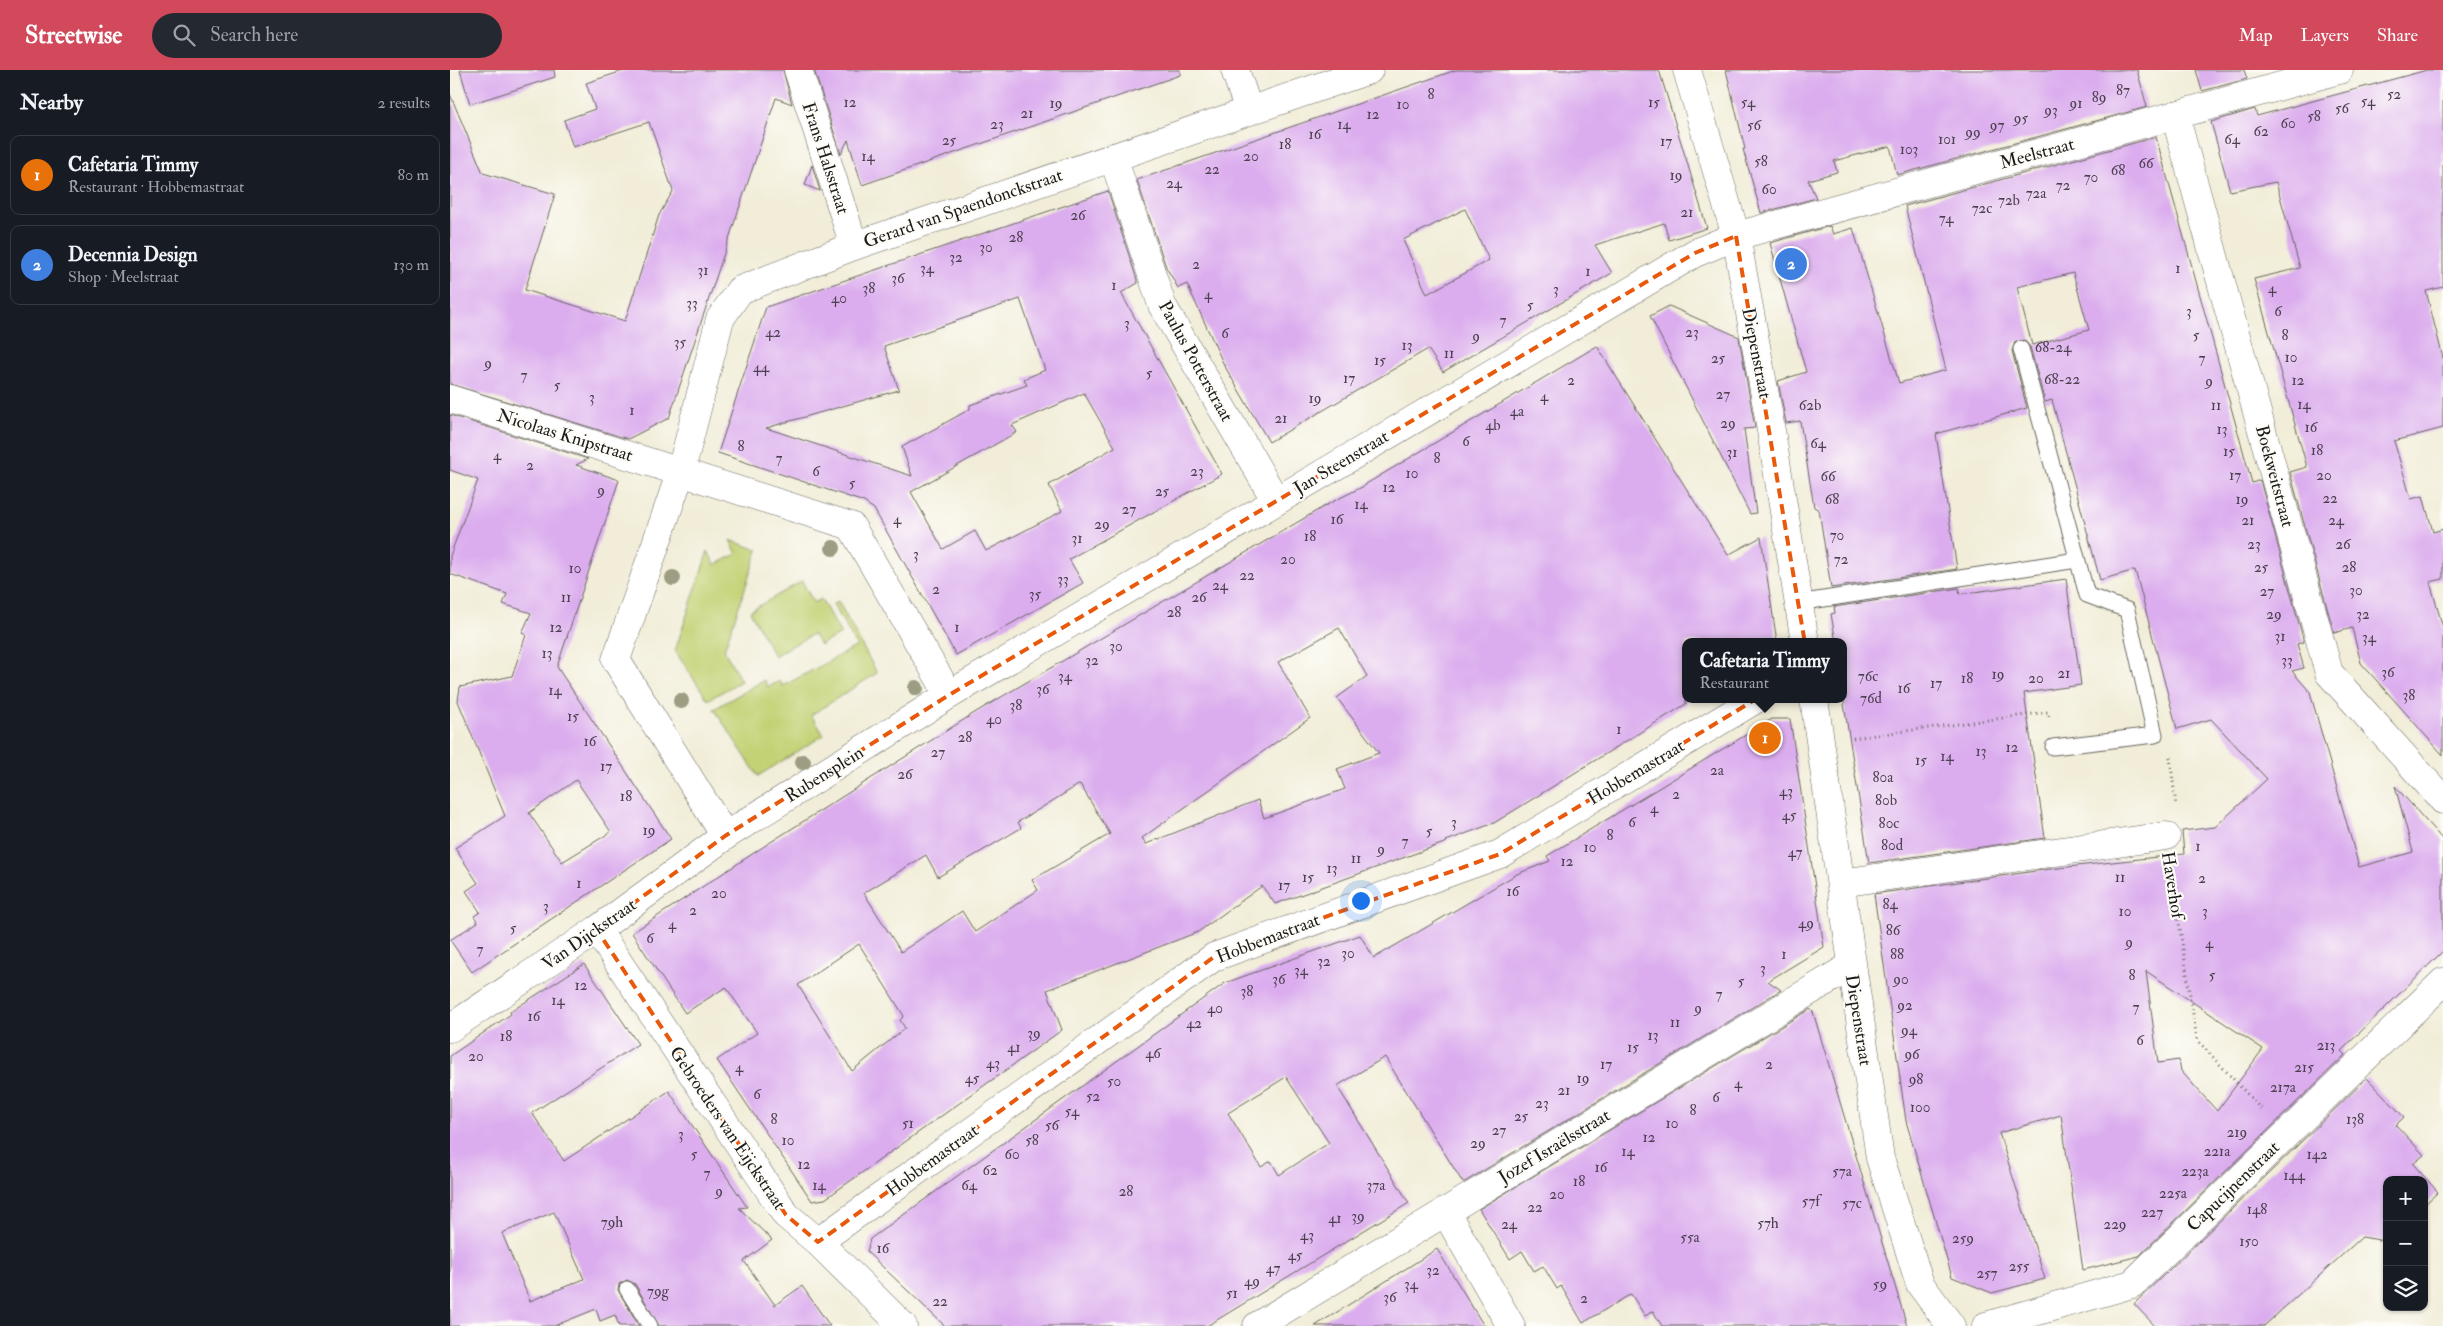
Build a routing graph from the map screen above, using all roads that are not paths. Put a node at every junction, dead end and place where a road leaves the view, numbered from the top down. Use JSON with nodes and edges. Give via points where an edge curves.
{"nodes":[{"id":1,"x":798,"y":70,"type":"edge"},
{"id":2,"x":1235,"y":70,"type":"edge"},
{"id":3,"x":1369,"y":70,"type":"edge"},
{"id":4,"x":1687,"y":70,"type":"edge"},
{"id":5,"x":2339,"y":70,"type":"edge"},
{"id":6,"x":1248,"y":111,"type":"junction"},
{"id":7,"x":2174,"y":115,"type":"junction"},
{"id":8,"x":1113,"y":157,"type":"junction"},
{"id":9,"x":1736,"y":236,"type":"junction"},
{"id":10,"x":854,"y":246,"type":"junction"},
{"id":11,"x":2021,"y":349,"type":"dead end"},
{"id":12,"x":450,"y":399,"type":"edge"},
{"id":13,"x":681,"y":471,"type":"junction"},
{"id":14,"x":1276,"y":501,"type":"junction"},
{"id":15,"x":2077,"y":560,"type":"junction"},
{"id":16,"x":1798,"y":604,"type":"junction"},
{"id":17,"x":1804,"y":638,"type":"edge"},
{"id":18,"x":949,"y":695,"type":"junction"},
{"id":19,"x":1749,"y":703,"type":"edge"},
{"id":20,"x":1815,"y":703,"type":"edge"},
{"id":21,"x":2053,"y":747,"type":"road end"},
{"id":22,"x":2443,"y":800,"type":"edge"},
{"id":23,"x":726,"y":836,"type":"junction"},
{"id":24,"x":2166,"y":836,"type":"road end"},
{"id":25,"x":1841,"y":883,"type":"junction"},
{"id":26,"x":597,"y":930,"type":"junction"},
{"id":27,"x":1851,"y":966,"type":"junction"},
{"id":28,"x":2443,"y":982,"type":"edge"},
{"id":29,"x":450,"y":1028,"type":"edge"},
{"id":30,"x":1446,"y":1212,"type":"junction"},
{"id":31,"x":818,"y":1242,"type":"junction"},
{"id":32,"x":627,"y":1289,"type":"dead end"},
{"id":33,"x":650,"y":1326,"type":"edge"},
{"id":34,"x":904,"y":1326,"type":"edge"},
{"id":35,"x":1257,"y":1326,"type":"edge"},
{"id":36,"x":1511,"y":1326,"type":"edge"},
{"id":37,"x":1950,"y":1326,"type":"edge"},
{"id":38,"x":1986,"y":1326,"type":"edge"}],
"edges":[{"from":1,"to":10,"type":"street","name":"Frans Halsstraat"},
{"from":2,"to":6,"type":"street"},
{"from":3,"to":6,"type":"street","name":"Gerard van Spaendonckstraat"},
{"from":4,"to":9,"type":"street","name":"Diepenstraat"},
{"from":5,"to":7,"type":"street","name":"Meelstraat"},
{"from":6,"to":8,"type":"street","name":"Gerard van Spaendonckstraat"},
{"from":7,"to":9,"type":"street","name":"Meelstraat"},
{"from":7,"to":22,"type":"street","name":"Boekweitstraat","via":[[2329,673]]},
{"from":8,"to":10,"type":"street","name":"Gerard van Spaendonckstraat"},
{"from":8,"to":14,"type":"street","name":"Paulus Potterstraat","via":[[1162,306]]},
{"from":9,"to":14,"type":"street","name":"Jan Steenstraat","via":[[1695,253]]},
{"from":9,"to":16,"type":"street","name":"Diepenstraat"},
{"from":10,"to":13,"type":"street","name":"Gerard van Spaendonckstraat","via":[[740,290],[720,319]]},
{"from":11,"to":15,"type":"lane"},
{"from":12,"to":13,"type":"street","name":"Nicolaas Knipstraat"},
{"from":13,"to":18,"type":"street","via":[[851,526]]},
{"from":13,"to":23,"type":"street","via":[[616,660]]},
{"from":14,"to":18,"type":"street","name":"Jan Steenstraat"},
{"from":15,"to":16,"type":"lane"},
{"from":15,"to":21,"type":"lane","via":[[2087,595],[2127,610],[2156,735]]},
{"from":16,"to":17,"type":"street","name":"Diepenstraat"},
{"from":18,"to":23,"type":"street","name":"Rubensplein"},
{"from":19,"to":31,"type":"street","name":"Hobbemastraat","via":[[1500,854],[1214,957]]},
{"from":20,"to":25,"type":"street","name":"Diepenstraat"},
{"from":23,"to":26,"type":"street","name":"Van Dijckstraat"},
{"from":24,"to":25,"type":"street","name":"Haverhof"},
{"from":25,"to":27,"type":"street","name":"Diepenstraat"},
{"from":26,"to":29,"type":"street","name":"Van Dijckstraat"},
{"from":26,"to":31,"type":"street","name":"Gebroeders van Eijckstraat","via":[[786,1214]]},
{"from":27,"to":30,"type":"street","name":"Jozef Israëlsstraat"},
{"from":27,"to":37,"type":"street","name":"Diepenstraat","via":[[1880,1158],[1920,1284]]},
{"from":28,"to":38,"type":"street","name":"Capucijnenstraat","via":[[2132,1284]]},
{"from":30,"to":35,"type":"street","name":"Jozef Israëlsstraat"},
{"from":30,"to":36,"type":"street"},
{"from":31,"to":34,"type":"street","name":"Gebroeders van Eijckstraat"},
{"from":32,"to":33,"type":"lane"}]}
